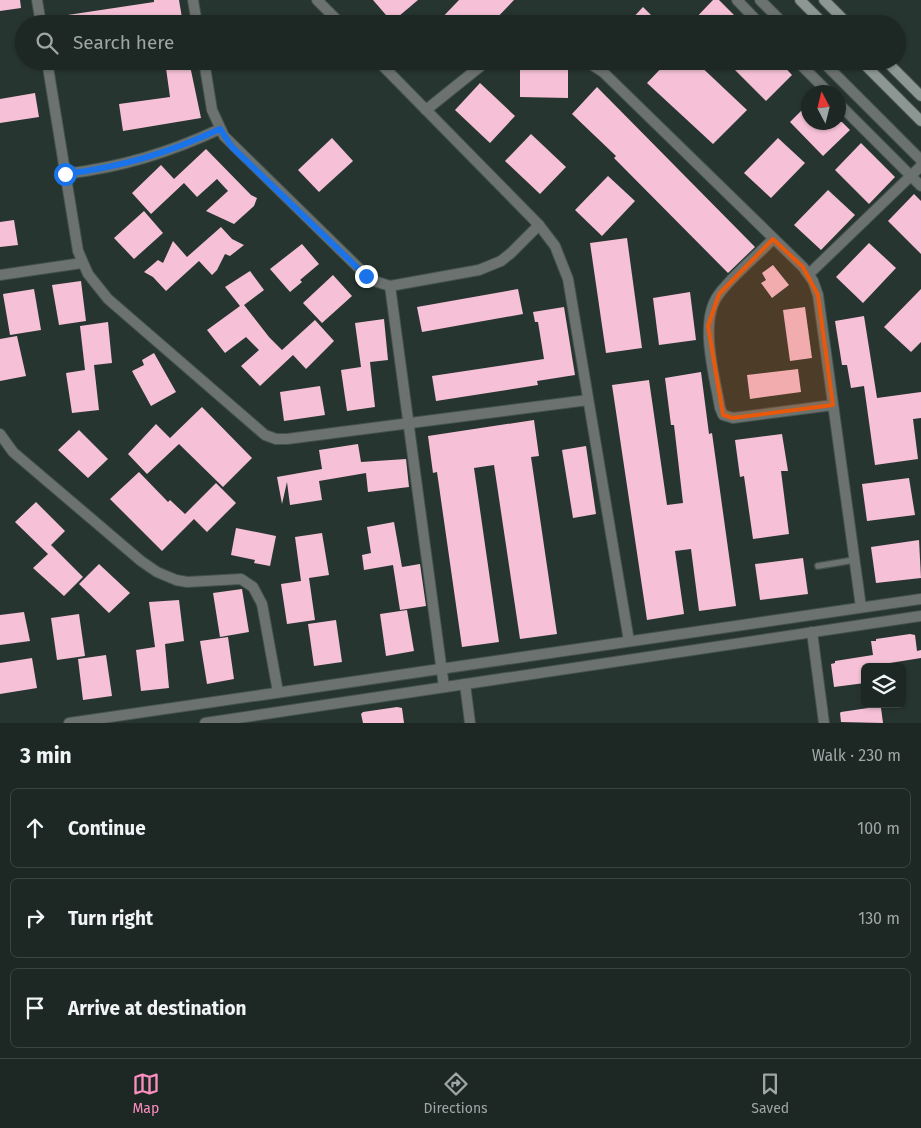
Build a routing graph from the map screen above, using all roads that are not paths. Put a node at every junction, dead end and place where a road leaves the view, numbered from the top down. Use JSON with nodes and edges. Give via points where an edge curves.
{"nodes":[{"id":1,"x":37,"y":0,"type":"edge"},
{"id":2,"x":192,"y":0,"type":"edge"},
{"id":3,"x":317,"y":0,"type":"edge"},
{"id":4,"x":737,"y":0,"type":"edge"},
{"id":5,"x":760,"y":0,"type":"edge"},
{"id":6,"x":800,"y":0,"type":"edge"},
{"id":7,"x":824,"y":0,"type":"edge"},
{"id":8,"x":40,"y":15,"type":"edge"},
{"id":9,"x":195,"y":15,"type":"edge"},
{"id":10,"x":332,"y":15,"type":"edge"},
{"id":11,"x":751,"y":15,"type":"edge"},
{"id":12,"x":775,"y":15,"type":"edge"},
{"id":13,"x":815,"y":15,"type":"edge"},
{"id":14,"x":839,"y":15,"type":"edge"},
{"id":15,"x":48,"y":70,"type":"edge"},
{"id":16,"x":205,"y":70,"type":"edge"},
{"id":17,"x":387,"y":70,"type":"edge"},
{"id":18,"x":476,"y":70,"type":"edge"},
{"id":19,"x":601,"y":70,"type":"edge"},
{"id":20,"x":806,"y":70,"type":"edge"},
{"id":21,"x":831,"y":70,"type":"edge"},
{"id":22,"x":870,"y":70,"type":"edge"},
{"id":23,"x":895,"y":70,"type":"edge"},
{"id":24,"x":821,"y":85,"type":"edge"},
{"id":25,"x":921,"y":96,"type":"edge"},
{"id":26,"x":426,"y":110,"type":"junction"},
{"id":27,"x":846,"y":111,"type":"edge"},
{"id":28,"x":921,"y":121,"type":"edge"},
{"id":29,"x":220,"y":129,"type":"junction"},
{"id":30,"x":921,"y":160,"type":"edge"},
{"id":31,"x":921,"y":166,"type":"edge"},
{"id":32,"x":65,"y":174,"type":"junction"},
{"id":33,"x":911,"y":176,"type":"junction"},
{"id":34,"x":921,"y":186,"type":"edge"},
{"id":35,"x":539,"y":225,"type":"junction"},
{"id":36,"x":773,"y":239,"type":"junction"},
{"id":37,"x":82,"y":263,"type":"junction"},
{"id":38,"x":0,"y":274,"type":"edge"},
{"id":39,"x":809,"y":274,"type":"junction"},
{"id":40,"x":390,"y":286,"type":"junction"},
{"id":41,"x":588,"y":400,"type":"junction"},
{"id":42,"x":833,"y":405,"type":"junction"},
{"id":43,"x":408,"y":423,"type":"junction"},
{"id":44,"x":0,"y":434,"type":"edge"},
{"id":45,"x":854,"y":560,"type":"junction"},
{"id":46,"x":818,"y":566,"type":"dead end"},
{"id":47,"x":921,"y":599,"type":"edge"},
{"id":48,"x":861,"y":607,"type":"junction"},
{"id":49,"x":921,"y":616,"type":"edge"},
{"id":50,"x":729,"y":626,"type":"junction"},
{"id":51,"x":812,"y":632,"type":"junction"},
{"id":52,"x":629,"y":641,"type":"junction"},
{"id":53,"x":732,"y":644,"type":"junction"},
{"id":54,"x":442,"y":669,"type":"junction"},
{"id":55,"x":465,"y":684,"type":"junction"},
{"id":56,"x":444,"y":687,"type":"junction"},
{"id":57,"x":278,"y":692,"type":"junction"},
{"id":58,"x":69,"y":723,"type":"edge"},
{"id":59,"x":204,"y":723,"type":"edge"},
{"id":60,"x":470,"y":723,"type":"edge"},
{"id":61,"x":824,"y":723,"type":"edge"}],
"edges":[{"from":1,"to":8,"type":"street"},
{"from":2,"to":9,"type":"street"},
{"from":3,"to":10,"type":"street"},
{"from":4,"to":11,"type":"street"},
{"from":5,"to":12,"type":"street"},
{"from":6,"to":13,"type":"main road"},
{"from":7,"to":14,"type":"main road"},
{"from":15,"to":32,"type":"street"},
{"from":16,"to":29,"type":"street","via":[[212,110]]},
{"from":17,"to":26,"type":"street"},
{"from":18,"to":26,"type":"street"},
{"from":19,"to":36,"type":"street"},
{"from":20,"to":24,"type":"street"},
{"from":21,"to":30,"type":"street"},
{"from":22,"to":28,"type":"main road"},
{"from":23,"to":25,"type":"main road"},
{"from":26,"to":35,"type":"street"},
{"from":27,"to":33,"type":"street"},
{"from":29,"to":32,"type":"street","via":[[152,157],[106,169]]},
{"from":29,"to":40,"type":"street","via":[[232,147],[366,276]]},
{"from":31,"to":33,"type":"street"},
{"from":32,"to":37,"type":"street"},
{"from":33,"to":34,"type":"street"},
{"from":33,"to":39,"type":"street"},
{"from":35,"to":40,"type":"street","via":[[521,245],[490,266]]},
{"from":35,"to":41,"type":"street","via":[[555,246],[565,268]]},
{"from":36,"to":39,"type":"street"},
{"from":36,"to":42,"type":"street","via":[[719,294],[711,310],[709,333],[720,408],[732,418]]},
{"from":37,"to":38,"type":"street"},
{"from":37,"to":43,"type":"street","via":[[108,299],[264,435],[287,439]]},
{"from":39,"to":42,"type":"street","via":[[818,295]]},
{"from":40,"to":43,"type":"street"},
{"from":41,"to":43,"type":"street"},
{"from":41,"to":52,"type":"street"},
{"from":42,"to":45,"type":"street"},
{"from":43,"to":54,"type":"street"},
{"from":44,"to":57,"type":"street","via":[[13,452],[157,572],[186,582],[241,579],[253,587],[262,604]]},
{"from":45,"to":46,"type":"lane"},
{"from":45,"to":48,"type":"street"},
{"from":47,"to":48,"type":"street"},
{"from":48,"to":50,"type":"street"},
{"from":49,"to":51,"type":"street"},
{"from":50,"to":52,"type":"street"},
{"from":50,"to":53,"type":"street"},
{"from":51,"to":53,"type":"street"},
{"from":51,"to":61,"type":"street"},
{"from":52,"to":54,"type":"street"},
{"from":53,"to":55,"type":"street"},
{"from":54,"to":56,"type":"street"},
{"from":54,"to":57,"type":"street"},
{"from":55,"to":56,"type":"street"},
{"from":55,"to":60,"type":"street"},
{"from":56,"to":59,"type":"street"},
{"from":57,"to":58,"type":"street"}]}
